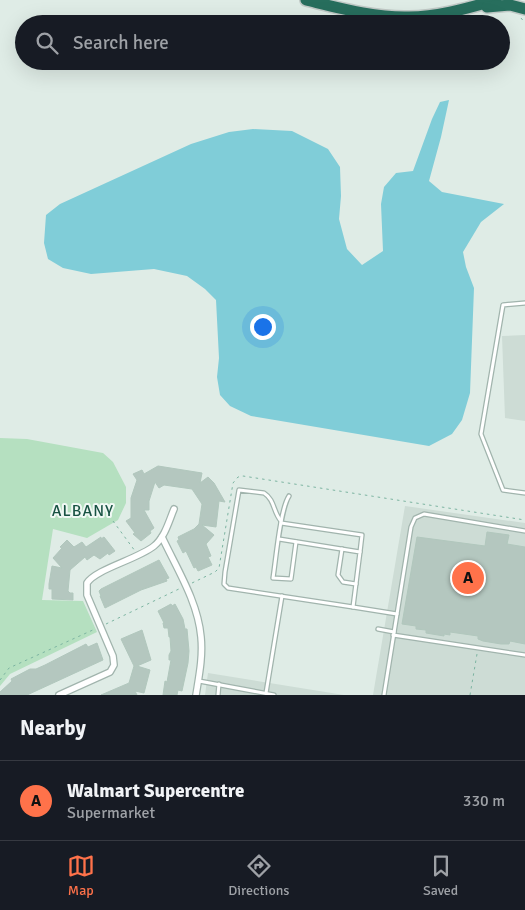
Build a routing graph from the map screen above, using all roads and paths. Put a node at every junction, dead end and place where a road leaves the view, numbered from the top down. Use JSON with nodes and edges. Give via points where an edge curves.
{"nodes":[{"id":1,"x":306,"y":0,"type":"edge"},
{"id":2,"x":496,"y":0,"type":"edge"},
{"id":3,"x":525,"y":9,"type":"edge"},
{"id":4,"x":460,"y":10,"type":"junction"},
{"id":5,"x":376,"y":15,"type":"edge"},
{"id":6,"x":435,"y":15,"type":"edge"},
{"id":7,"x":525,"y":303,"type":"edge"},
{"id":8,"x":525,"y":494,"type":"edge"},
{"id":9,"x":288,"y":496,"type":"dead end"},
{"id":10,"x":174,"y":509,"type":"dead end"},
{"id":11,"x":525,"y":520,"type":"edge"},
{"id":12,"x":113,"y":522,"type":"dead end"},
{"id":13,"x":281,"y":522,"type":"junction"},
{"id":14,"x":525,"y":531,"type":"edge"},
{"id":15,"x":162,"y":538,"type":"junction"},
{"id":16,"x":279,"y":539,"type":"junction"},
{"id":17,"x":296,"y":542,"type":"junction"},
{"id":18,"x":342,"y":550,"type":"junction"},
{"id":19,"x":360,"y":552,"type":"junction"},
{"id":20,"x":138,"y":555,"type":"junction"},
{"id":21,"x":356,"y":584,"type":"junction"},
{"id":22,"x":185,"y":586,"type":"junction"},
{"id":23,"x":282,"y":596,"type":"junction"},
{"id":24,"x":353,"y":607,"type":"junction"},
{"id":25,"x":397,"y":614,"type":"junction"},
{"id":26,"x":101,"y":626,"type":"junction"},
{"id":27,"x":378,"y":629,"type":"dead end"},
{"id":28,"x":394,"y":633,"type":"junction"},
{"id":29,"x":478,"y":647,"type":"junction"},
{"id":30,"x":525,"y":655,"type":"edge"},
{"id":31,"x":0,"y":680,"type":"edge"},
{"id":32,"x":198,"y":681,"type":"junction"},
{"id":33,"x":219,"y":684,"type":"junction"},
{"id":34,"x":268,"y":694,"type":"edge"},
{"id":35,"x":59,"y":695,"type":"edge"},
{"id":36,"x":196,"y":695,"type":"edge"},
{"id":37,"x":218,"y":695,"type":"edge"},
{"id":38,"x":274,"y":695,"type":"edge"},
{"id":39,"x":384,"y":695,"type":"edge"},
{"id":40,"x":470,"y":695,"type":"edge"}],
"edges":[{"from":1,"to":5,"type":"highway"},
{"from":2,"to":4,"type":"highway"},
{"from":3,"to":4,"type":"highway","via":[[510,5]]},
{"from":4,"to":6,"type":"highway"},
{"from":7,"to":8,"type":"lane","via":[[503,305],[481,434],[503,490]]},
{"from":9,"to":13,"type":"lane"},
{"from":10,"to":15,"type":"street"},
{"from":11,"to":22,"type":"path","via":[[243,476],[233,483],[219,568]]},
{"from":12,"to":20,"type":"path"},
{"from":13,"to":16,"type":"lane"},
{"from":13,"to":19,"type":"lane","via":[[362,535]]},
{"from":13,"to":23,"type":"lane","via":[[268,495],[239,490],[224,584],[228,588]]},
{"from":14,"to":25,"type":"lane","via":[[424,514],[415,518]]},
{"from":15,"to":20,"type":"street"},
{"from":15,"to":22,"type":"street"},
{"from":16,"to":17,"type":"lane"},
{"from":16,"to":17,"type":"lane","via":[[273,578],[291,579]]},
{"from":17,"to":18,"type":"lane"},
{"from":18,"to":19,"type":"lane"},
{"from":18,"to":21,"type":"lane","via":[[338,574],[343,582]]},
{"from":19,"to":21,"type":"lane"},
{"from":20,"to":26,"type":"street","via":[[87,583],[87,595]]},
{"from":21,"to":24,"type":"lane"},
{"from":22,"to":26,"type":"path"},
{"from":22,"to":32,"type":"street","via":[[201,631]]},
{"from":23,"to":24,"type":"lane"},
{"from":23,"to":34,"type":"lane"},
{"from":24,"to":25,"type":"lane"},
{"from":25,"to":28,"type":"lane"},
{"from":26,"to":31,"type":"path","via":[[9,668]]},
{"from":26,"to":35,"type":"street","via":[[114,660],[112,669]]},
{"from":27,"to":28,"type":"lane"},
{"from":28,"to":29,"type":"lane"},
{"from":28,"to":39,"type":"lane"},
{"from":29,"to":30,"type":"lane"},
{"from":29,"to":40,"type":"path"},
{"from":32,"to":33,"type":"lane"},
{"from":32,"to":36,"type":"street"},
{"from":33,"to":34,"type":"lane"},
{"from":33,"to":37,"type":"lane"},
{"from":34,"to":38,"type":"lane"}]}
